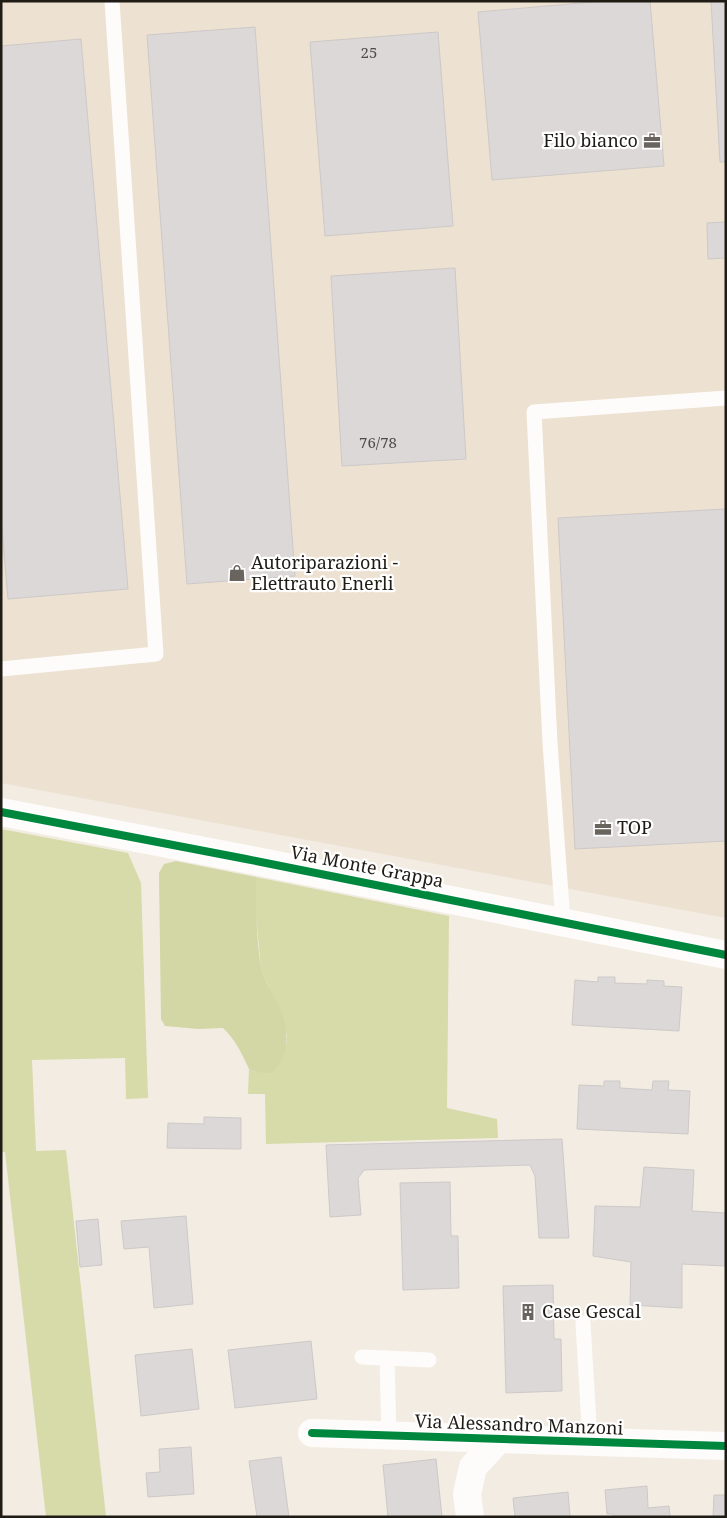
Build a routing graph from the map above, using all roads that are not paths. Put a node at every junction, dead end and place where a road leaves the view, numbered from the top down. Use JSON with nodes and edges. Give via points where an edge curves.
{"nodes":[{"id":1,"x":112,"y":1,"type":"edge"},
{"id":2,"x":726,"y":398,"type":"edge"},
{"id":3,"x":1,"y":668,"type":"edge"},
{"id":4,"x":1,"y":812,"type":"edge"},
{"id":5,"x":563,"y":922,"type":"junction"},
{"id":6,"x":726,"y":955,"type":"edge"},
{"id":7,"x":583,"y":1323,"type":"dead end"},
{"id":8,"x":362,"y":1357,"type":"dead end"},
{"id":9,"x":387,"y":1358,"type":"junction"},
{"id":10,"x":429,"y":1360,"type":"dead end"},
{"id":11,"x":312,"y":1433,"type":"dead end"},
{"id":12,"x":389,"y":1436,"type":"junction"},
{"id":13,"x":499,"y":1439,"type":"junction"},
{"id":14,"x":590,"y":1442,"type":"junction"},
{"id":15,"x":726,"y":1446,"type":"edge"},
{"id":16,"x":470,"y":1517,"type":"edge"}],
"edges":[{"from":1,"to":3,"type":"lane","via":[[156,654]]},
{"from":2,"to":5,"type":"lane","via":[[534,412],[550,743]]},
{"from":4,"to":5,"type":"street","name":"Via Monte Grappa"},
{"from":5,"to":6,"type":"street","name":"Via Monte Grappa"},
{"from":7,"to":14,"type":"lane"},
{"from":8,"to":9,"type":"lane"},
{"from":9,"to":10,"type":"lane"},
{"from":9,"to":12,"type":"lane"},
{"from":11,"to":12,"type":"street","name":"Via Alessandro Manzoni"},
{"from":12,"to":13,"type":"street","name":"Via Alessandro Manzoni"},
{"from":13,"to":14,"type":"street","name":"Via Alessandro Manzoni"},
{"from":13,"to":16,"type":"street","via":[[473,1467],[467,1494]]},
{"from":14,"to":15,"type":"street","name":"Via Alessandro Manzoni"}]}
